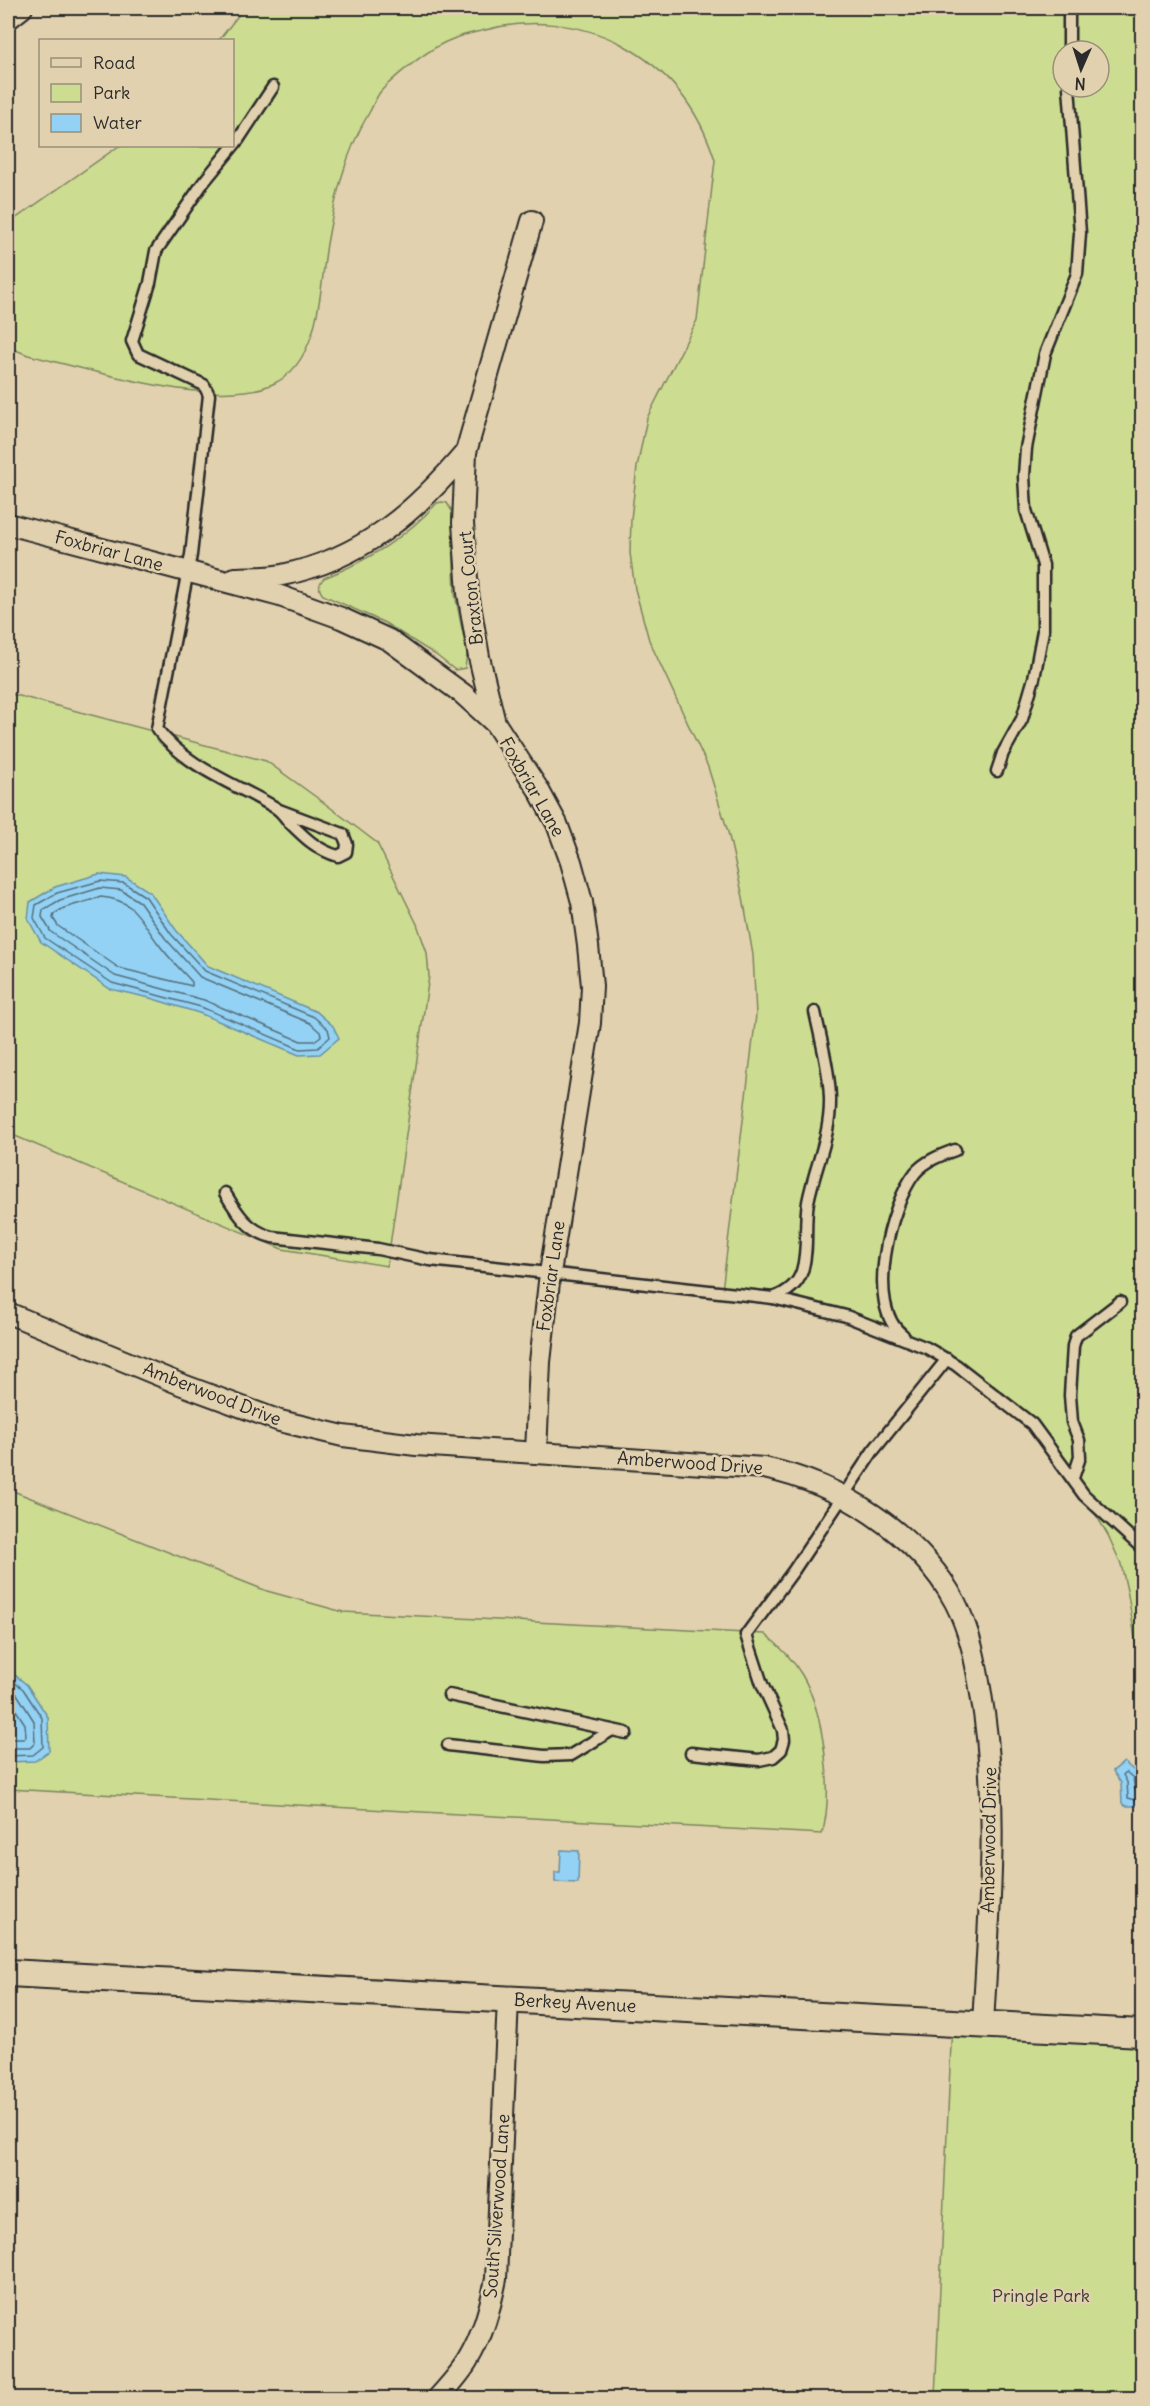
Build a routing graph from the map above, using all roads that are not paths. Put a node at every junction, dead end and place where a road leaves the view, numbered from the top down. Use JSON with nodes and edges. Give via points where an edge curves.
{"nodes":[{"id":1,"x":22,"y":8,"type":"edge"},
{"id":2,"x":1069,"y":8,"type":"edge"},
{"id":3,"x":8,"y":19,"type":"edge"},
{"id":4,"x":1069,"y":39,"type":"edge"},
{"id":5,"x":273,"y":87,"type":"dead end"},
{"id":6,"x":1069,"y":99,"type":"edge"},
{"id":7,"x":234,"y":145,"type":"edge"},
{"id":8,"x":232,"y":147,"type":"edge"},
{"id":9,"x":532,"y":222,"type":"dead end"},
{"id":10,"x":466,"y":452,"type":"junction"},
{"id":11,"x":8,"y":524,"type":"edge"},
{"id":12,"x":189,"y":572,"type":"junction"},
{"id":13,"x":214,"y":579,"type":"junction"},
{"id":14,"x":495,"y":723,"type":"junction"},
{"id":15,"x":997,"y":771,"type":"dead end"},
{"id":16,"x":279,"y":810,"type":"junction"},
{"id":17,"x":815,"y":1012,"type":"dead end"},
{"id":18,"x":955,"y":1150,"type":"dead end"},
{"id":19,"x":225,"y":1193,"type":"dead end"},
{"id":20,"x":550,"y":1273,"type":"junction"},
{"id":21,"x":773,"y":1298,"type":"junction"},
{"id":22,"x":1120,"y":1302,"type":"dead end"},
{"id":23,"x":8,"y":1313,"type":"edge"},
{"id":24,"x":913,"y":1342,"type":"junction"},
{"id":25,"x":947,"y":1359,"type":"junction"},
{"id":26,"x":536,"y":1453,"type":"junction"},
{"id":27,"x":1073,"y":1478,"type":"junction"},
{"id":28,"x":843,"y":1497,"type":"junction"},
{"id":29,"x":1143,"y":1548,"type":"edge"},
{"id":30,"x":449,"y":1695,"type":"dead end"},
{"id":31,"x":612,"y":1730,"type":"junction"},
{"id":32,"x":626,"y":1733,"type":"dead end"},
{"id":33,"x":448,"y":1745,"type":"dead end"},
{"id":34,"x":692,"y":1753,"type":"dead end"},
{"id":35,"x":8,"y":1973,"type":"edge"},
{"id":36,"x":508,"y":1999,"type":"junction"},
{"id":37,"x":983,"y":2024,"type":"junction"},
{"id":38,"x":1143,"y":2033,"type":"edge"},
{"id":39,"x":438,"y":2398,"type":"edge"}],
"edges":[{"from":1,"to":3,"type":"street"},
{"from":2,"to":4,"type":"lane"},
{"from":5,"to":7,"type":"lane"},
{"from":6,"to":15,"type":"lane","via":[[1080,233],[1077,274],[1045,354],[1024,476],[1026,510],[1043,565],[1043,631],[1022,719]]},
{"from":8,"to":12,"type":"lane","via":[[156,251],[132,341],[138,354],[204,385],[209,395]]},
{"from":9,"to":10,"type":"street","name":"Braxton Court"},
{"from":10,"to":13,"type":"street","name":"Braxton Court","via":[[404,517],[341,557],[279,576]]},
{"from":10,"to":14,"type":"street","name":"Braxton Court","via":[[463,523],[468,592]]},
{"from":11,"to":12,"type":"street","name":"Foxbriar Lane"},
{"from":12,"to":13,"type":"street","name":"Foxbriar Lane"},
{"from":12,"to":16,"type":"lane","via":[[157,729],[192,760]]},
{"from":13,"to":14,"type":"street","name":"Foxbriar Lane","via":[[280,596],[390,640]]},
{"from":14,"to":20,"type":"street","name":"Foxbriar Lane","via":[[557,824],[582,902],[592,986],[590,1023]]},
{"from":16,"to":16,"type":"lane","via":[[324,852],[338,856],[346,852],[343,834]]},
{"from":17,"to":21,"type":"lane","via":[[828,1077],[828,1129],[808,1200],[802,1272],[794,1285]]},
{"from":18,"to":24,"type":"lane","via":[[917,1170],[905,1187],[883,1269],[882,1296],[889,1318],[895,1329]]},
{"from":19,"to":20,"type":"lane","via":[[241,1219],[259,1233],[272,1237]]},
{"from":20,"to":21,"type":"lane"},
{"from":20,"to":26,"type":"street","name":"Foxbriar Lane","via":[[540,1362]]},
{"from":21,"to":24,"type":"lane","via":[[846,1316]]},
{"from":22,"to":27,"type":"lane","via":[[1076,1336],[1073,1346],[1070,1395],[1080,1457]]},
{"from":23,"to":26,"type":"street","name":"Amberwood Drive","via":[[180,1384],[298,1426],[370,1440]]},
{"from":24,"to":25,"type":"lane"},
{"from":25,"to":27,"type":"lane","via":[[1032,1424]]},
{"from":25,"to":28,"type":"lane","via":[[873,1450]]},
{"from":26,"to":28,"type":"street","name":"Amberwood Drive","via":[[754,1467],[784,1472]]},
{"from":27,"to":29,"type":"lane","via":[[1084,1495]]},
{"from":28,"to":34,"type":"lane","via":[[746,1635],[783,1730],[781,1750],[773,1757],[759,1760]]},
{"from":28,"to":37,"type":"street","name":"Amberwood Drive","via":[[895,1530],[916,1549],[955,1602],[972,1646],[983,1704],[992,1796]]},
{"from":30,"to":31,"type":"lane"},
{"from":31,"to":32,"type":"lane"},
{"from":31,"to":33,"type":"lane","via":[[571,1755],[544,1756]]},
{"from":35,"to":36,"type":"street","name":"Berkey Avenue"},
{"from":36,"to":37,"type":"street","name":"Berkey Avenue"},
{"from":36,"to":39,"type":"street","name":"South Silverwood Lane","via":[[496,2279],[478,2341],[466,2364]]},
{"from":37,"to":38,"type":"street","name":"Berkey Avenue"}]}
